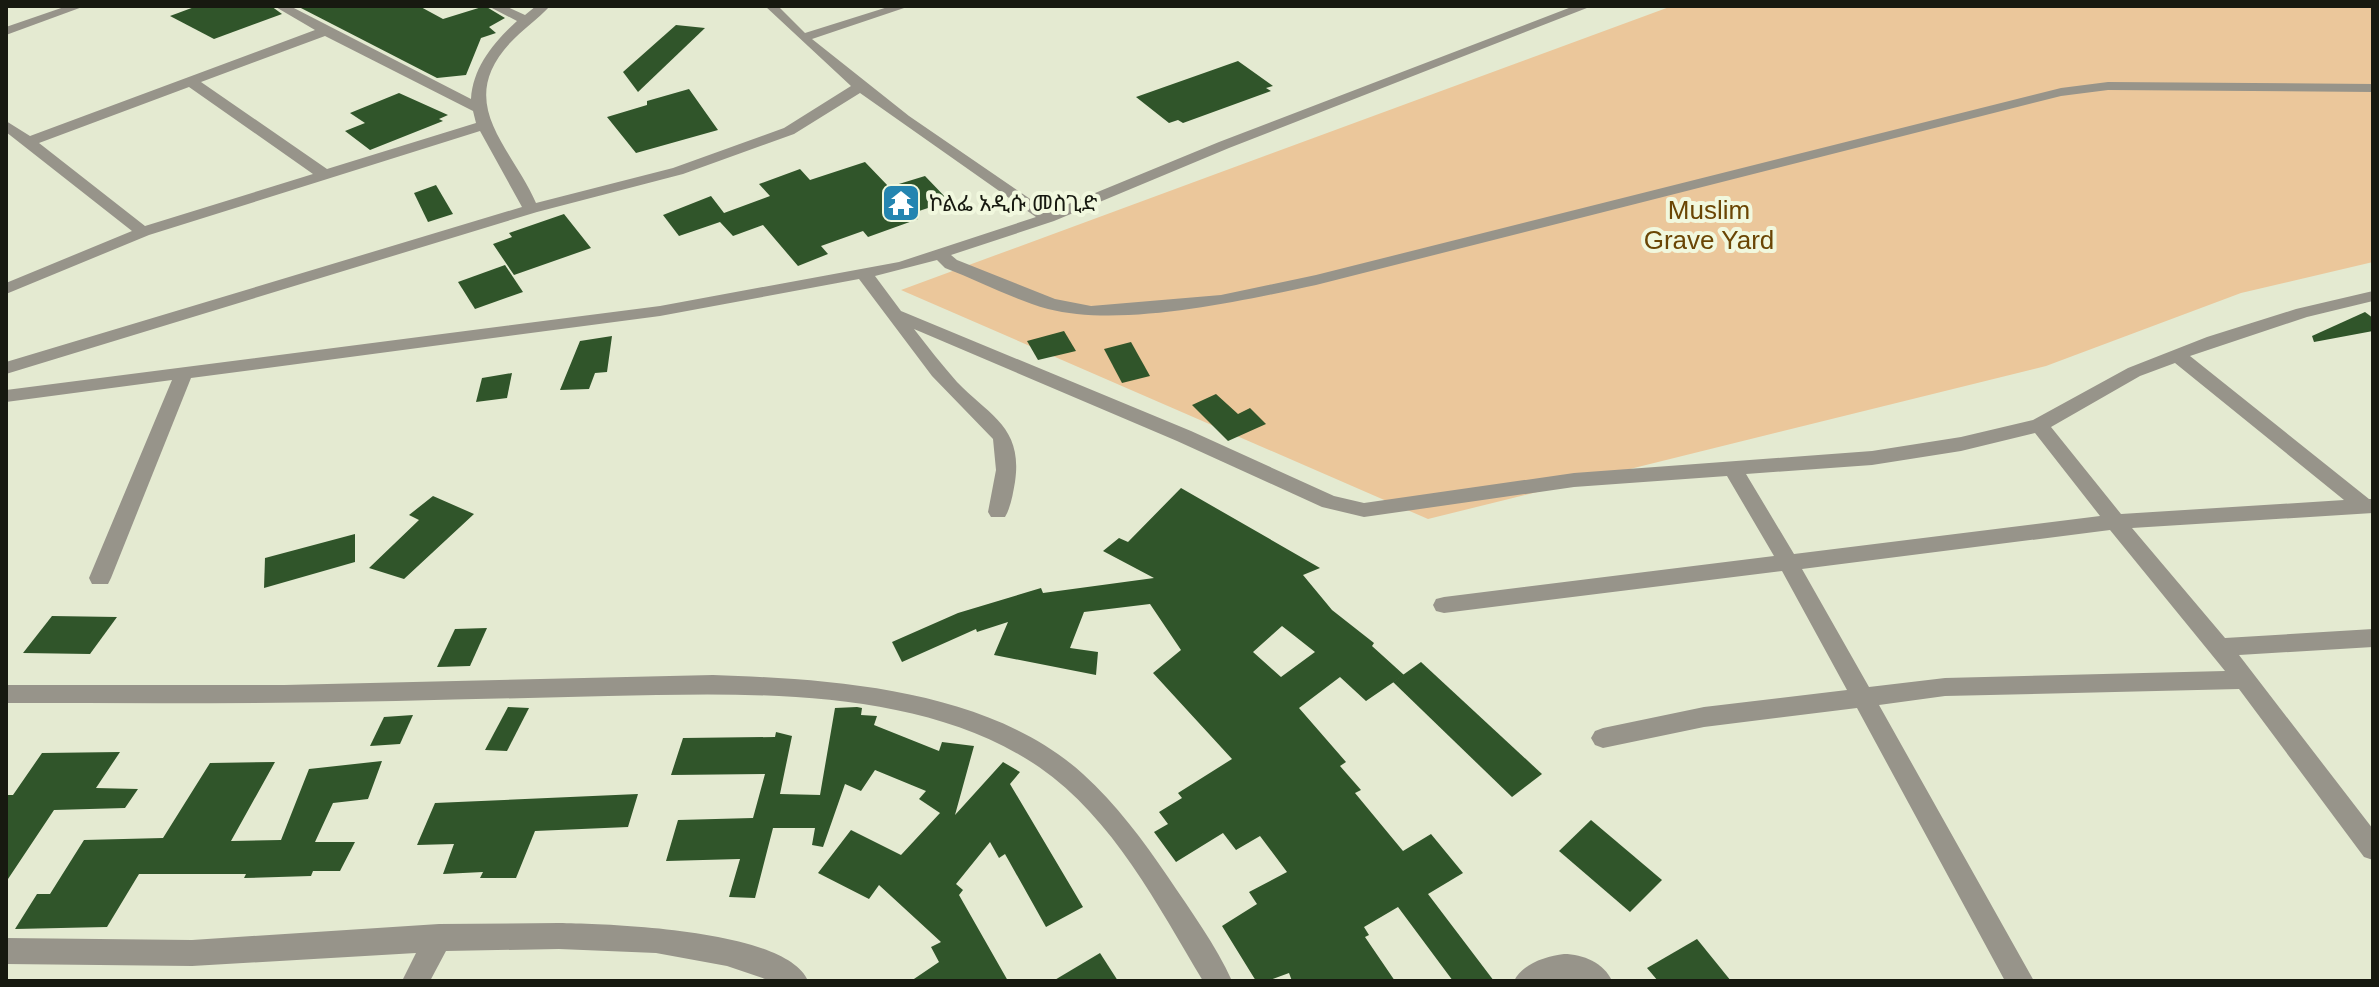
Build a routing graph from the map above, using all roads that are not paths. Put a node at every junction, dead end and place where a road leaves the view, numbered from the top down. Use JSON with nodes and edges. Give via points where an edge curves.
{"nodes":[{"id":1,"x":79,"y":6,"type":"edge"},
{"id":2,"x":280,"y":6,"type":"edge"},
{"id":3,"x":494,"y":6,"type":"edge"},
{"id":4,"x":544,"y":6,"type":"edge"},
{"id":5,"x":771,"y":6,"type":"edge"},
{"id":6,"x":904,"y":6,"type":"edge"},
{"id":7,"x":1586,"y":6,"type":"edge"},
{"id":8,"x":525,"y":20,"type":"junction"},
{"id":9,"x":6,"y":31,"type":"edge"},
{"id":10,"x":326,"y":31,"type":"junction"},
{"id":11,"x":805,"y":37,"type":"junction"},
{"id":12,"x":190,"y":81,"type":"junction"},
{"id":13,"x":860,"y":87,"type":"junction"},
{"id":14,"x":2373,"y":88,"type":"edge"},
{"id":15,"x":478,"y":108,"type":"junction"},
{"id":16,"x":6,"y":125,"type":"edge"},
{"id":17,"x":484,"y":125,"type":"junction"},
{"id":18,"x":31,"y":141,"type":"junction"},
{"id":19,"x":324,"y":174,"type":"junction"},
{"id":20,"x":531,"y":209,"type":"junction"},
{"id":21,"x":1048,"y":218,"type":"junction"},
{"id":22,"x":143,"y":232,"type":"junction"},
{"id":23,"x":941,"y":255,"type":"junction"},
{"id":24,"x":865,"y":275,"type":"junction"},
{"id":25,"x":6,"y":289,"type":"edge"},
{"id":26,"x":2373,"y":296,"type":"edge"},
{"id":27,"x":899,"y":316,"type":"junction"},
{"id":28,"x":2177,"y":355,"type":"junction"},
{"id":29,"x":6,"y":368,"type":"edge"},
{"id":30,"x":185,"y":371,"type":"junction"},
{"id":31,"x":6,"y":396,"type":"edge"},
{"id":32,"x":2039,"y":425,"type":"junction"},
{"id":33,"x":1731,"y":466,"type":"junction"},
{"id":34,"x":2369,"y":506,"type":"edge"},
{"id":35,"x":998,"y":512,"type":"dead end"},
{"id":36,"x":2115,"y":522,"type":"junction"},
{"id":37,"x":1788,"y":562,"type":"junction"},
{"id":38,"x":100,"y":578,"type":"dead end"},
{"id":39,"x":1444,"y":605,"type":"dead end"},
{"id":40,"x":2373,"y":638,"type":"edge"},
{"id":41,"x":2220,"y":647,"type":"junction"},
{"id":42,"x":2244,"y":680,"type":"junction"},
{"id":43,"x":6,"y":694,"type":"edge"},
{"id":44,"x":1863,"y":697,"type":"junction"},
{"id":45,"x":1603,"y":738,"type":"dead end"},
{"id":46,"x":2373,"y":849,"type":"edge"},
{"id":47,"x":439,"y":937,"type":"junction"},
{"id":48,"x":6,"y":951,"type":"edge"},
{"id":49,"x":416,"y":981,"type":"edge"},
{"id":50,"x":794,"y":981,"type":"edge"},
{"id":51,"x":1218,"y":981,"type":"edge"},
{"id":52,"x":1528,"y":981,"type":"edge"},
{"id":53,"x":1598,"y":981,"type":"edge"},
{"id":54,"x":2020,"y":981,"type":"edge"}],
"edges":[{"from":1,"to":9,"type":"street"},
{"from":2,"to":10,"type":"street"},
{"from":3,"to":8,"type":"street"},
{"from":4,"to":8,"type":"street"},
{"from":5,"to":11,"type":"street"},
{"from":6,"to":11,"type":"street"},
{"from":7,"to":21,"type":"street"},
{"from":8,"to":15,"type":"street","via":[[492,52]]},
{"from":10,"to":12,"type":"street"},
{"from":10,"to":15,"type":"street"},
{"from":11,"to":13,"type":"street"},
{"from":12,"to":18,"type":"street"},
{"from":12,"to":19,"type":"street"},
{"from":13,"to":20,"type":"street","via":[[805,123],[743,149]]},
{"from":13,"to":21,"type":"street"},
{"from":14,"to":23,"type":"street","via":[[2108,86],[2061,92],[1221,300],[1091,311],[1051,304],[951,264]]},
{"from":15,"to":17,"type":"street"},
{"from":16,"to":18,"type":"street"},
{"from":17,"to":19,"type":"street"},
{"from":17,"to":20,"type":"street"},
{"from":18,"to":22,"type":"street"},
{"from":19,"to":22,"type":"street"},
{"from":20,"to":29,"type":"street"},
{"from":21,"to":23,"type":"street"},
{"from":22,"to":25,"type":"street"},
{"from":23,"to":24,"type":"street"},
{"from":24,"to":27,"type":"street"},
{"from":24,"to":30,"type":"street","via":[[600,319]]},
{"from":26,"to":28,"type":"street","via":[[2255,326]]},
{"from":27,"to":33,"type":"street","via":[[1346,507],[1364,510],[1574,480]]},
{"from":27,"to":35,"type":"street","via":[[927,357],[1004,442],[1007,462]]},
{"from":28,"to":32,"type":"street","via":[[2134,372]]},
{"from":28,"to":34,"type":"street"},
{"from":30,"to":31,"type":"street"},
{"from":30,"to":38,"type":"street"},
{"from":32,"to":33,"type":"street","via":[[1914,453]]},
{"from":32,"to":36,"type":"street"},
{"from":33,"to":37,"type":"street"},
{"from":34,"to":36,"type":"street"},
{"from":36,"to":37,"type":"street"},
{"from":36,"to":41,"type":"street"},
{"from":37,"to":39,"type":"street"},
{"from":37,"to":44,"type":"street"},
{"from":40,"to":41,"type":"street"},
{"from":41,"to":42,"type":"street"},
{"from":42,"to":44,"type":"street","via":[[2018,683]]},
{"from":42,"to":46,"type":"street"},
{"from":43,"to":51,"type":"street","via":[[713,684],[779,685],[889,700],[990,731],[1050,761],[1127,842]]},
{"from":44,"to":45,"type":"street","via":[[1704,717]]},
{"from":44,"to":54,"type":"street"},
{"from":47,"to":48,"type":"street","via":[[192,953]]},
{"from":47,"to":49,"type":"street"},
{"from":47,"to":50,"type":"street","via":[[638,937],[690,943],[767,966]]},
{"from":52,"to":53,"type":"street","via":[[1572,966],[1586,969]]}]}
